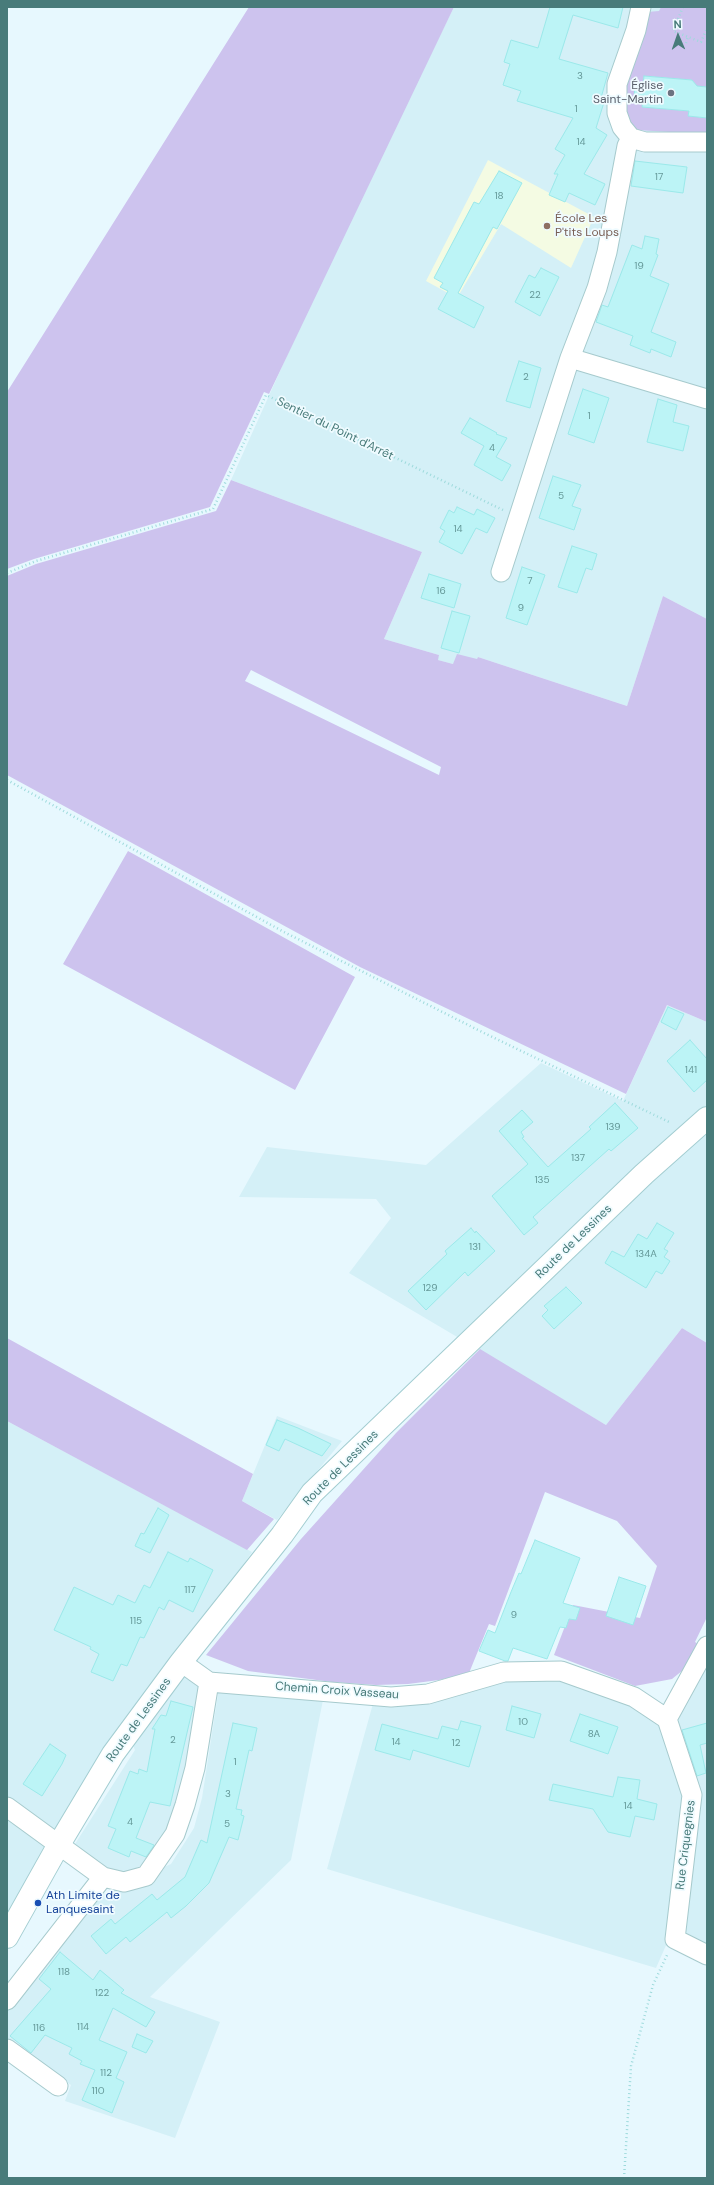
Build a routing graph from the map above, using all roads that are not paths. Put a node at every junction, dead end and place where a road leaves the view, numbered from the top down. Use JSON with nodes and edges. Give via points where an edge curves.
{"nodes":[{"id":1,"x":642,"y":7,"type":"edge"},
{"id":2,"x":631,"y":138,"type":"junction"},
{"id":3,"x":707,"y":142,"type":"edge"},
{"id":4,"x":570,"y":358,"type":"junction"},
{"id":5,"x":707,"y":399,"type":"edge"},
{"id":6,"x":501,"y":572,"type":"dead end"},
{"id":7,"x":707,"y":1118,"type":"edge"},
{"id":8,"x":707,"y":1646,"type":"edge"},
{"id":9,"x":181,"y":1662,"type":"junction"},
{"id":10,"x":209,"y":1682,"type":"junction"},
{"id":11,"x":667,"y":1719,"type":"junction"},
{"id":12,"x":7,"y":1807,"type":"edge"},
{"id":13,"x":58,"y":1846,"type":"junction"},
{"id":14,"x":103,"y":1877,"type":"junction"},
{"id":15,"x":7,"y":1937,"type":"edge"},
{"id":16,"x":707,"y":1955,"type":"edge"},
{"id":17,"x":7,"y":2000,"type":"edge"},
{"id":18,"x":7,"y":2049,"type":"edge"},
{"id":19,"x":58,"y":2086,"type":"dead end"}],
"edges":[{"from":1,"to":2,"type":"street","via":[[617,84],[617,113],[622,127]]},
{"from":2,"to":3,"type":"street","via":[[645,142]]},
{"from":2,"to":4,"type":"street","via":[[627,146],[607,252],[597,288]]},
{"from":4,"to":5,"type":"street"},
{"from":4,"to":6,"type":"street"},
{"from":7,"to":9,"type":"main road","name":"Route de Lessines","via":[[312,1493],[282,1535]]},
{"from":8,"to":11,"type":"street"},
{"from":9,"to":10,"type":"street"},
{"from":9,"to":13,"type":"main road","name":"Route de Lessines","via":[[113,1754]]},
{"from":10,"to":11,"type":"street","name":"Chemin Croix Vasseau","via":[[391,1697],[428,1694],[504,1672],[561,1670],[634,1698]]},
{"from":10,"to":14,"type":"street","via":[[195,1768],[175,1834],[146,1876],[124,1882]]},
{"from":11,"to":16,"type":"street","name":"Rue Criquegnies","via":[[692,1795],[675,1938]]},
{"from":12,"to":13,"type":"street"},
{"from":13,"to":14,"type":"street"},
{"from":13,"to":15,"type":"main road","name":"Route de Lessines"},
{"from":14,"to":17,"type":"street"},
{"from":18,"to":19,"type":"street"}]}
